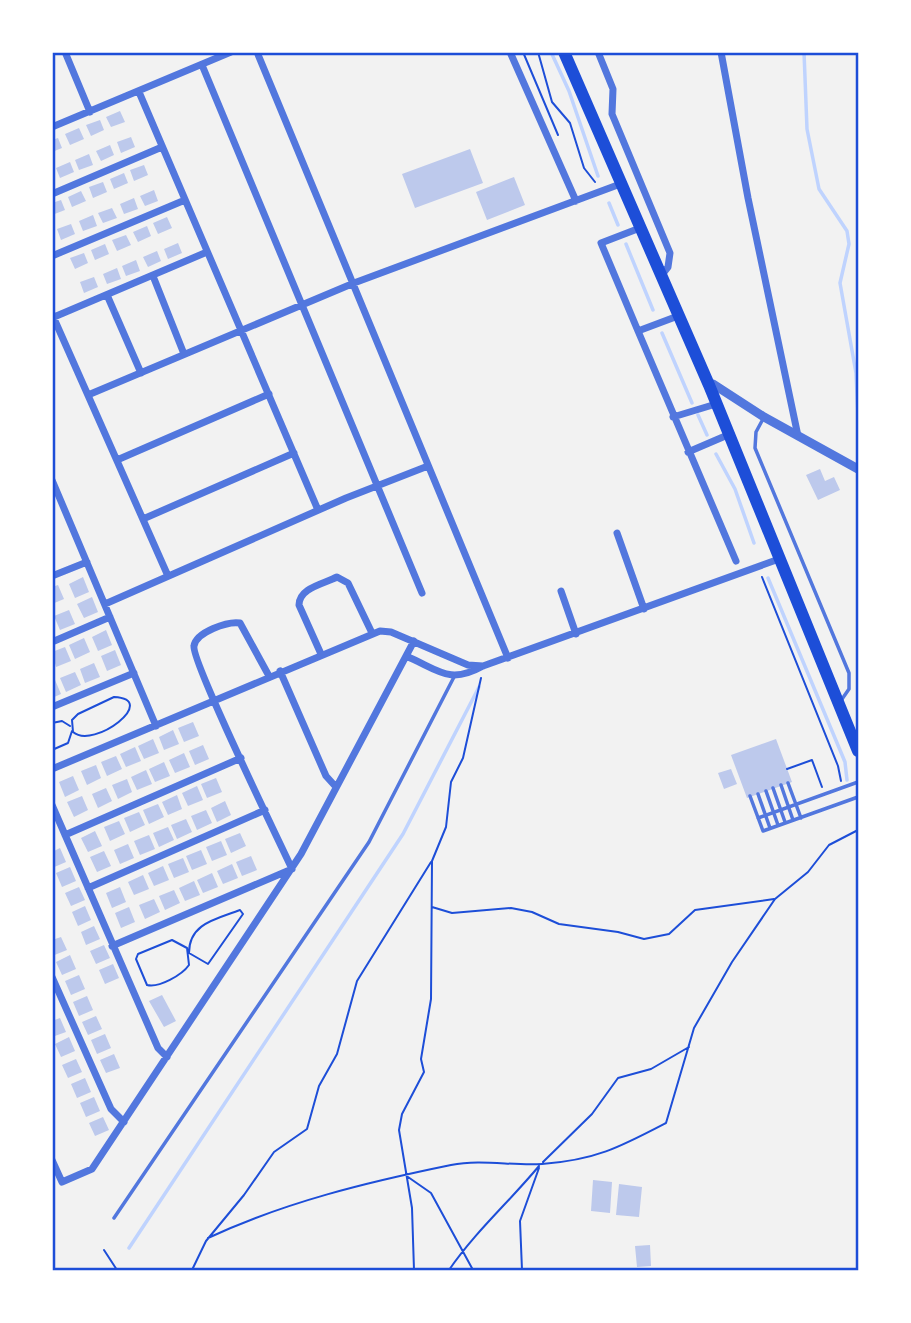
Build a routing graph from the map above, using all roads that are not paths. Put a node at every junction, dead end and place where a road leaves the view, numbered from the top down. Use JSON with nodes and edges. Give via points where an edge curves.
{"nodes":[{"id":1,"x":65,"y":52,"type":"edge"},
{"id":2,"x":231,"y":52,"type":"edge"},
{"id":3,"x":257,"y":52,"type":"edge"},
{"id":4,"x":510,"y":52,"type":"edge"},
{"id":5,"x":564,"y":52,"type":"edge"},
{"id":6,"x":598,"y":52,"type":"edge"},
{"id":7,"x":721,"y":52,"type":"edge"},
{"id":8,"x":202,"y":65,"type":"junction"},
{"id":9,"x":139,"y":92,"type":"junction"},
{"id":10,"x":90,"y":112,"type":"junction"},
{"id":11,"x":52,"y":127,"type":"edge"},
{"id":12,"x":162,"y":147,"type":"junction"},
{"id":13,"x":623,"y":183,"type":"junction"},
{"id":14,"x":52,"y":194,"type":"edge"},
{"id":15,"x":185,"y":200,"type":"junction"},
{"id":16,"x":576,"y":201,"type":"junction"},
{"id":17,"x":640,"y":228,"type":"junction"},
{"id":18,"x":207,"y":252,"type":"junction"},
{"id":19,"x":52,"y":256,"type":"edge"},
{"id":20,"x":153,"y":276,"type":"junction"},
{"id":21,"x":661,"y":277,"type":"junction"},
{"id":22,"x":354,"y":283,"type":"junction"},
{"id":23,"x":107,"y":295,"type":"junction"},
{"id":24,"x":302,"y":304,"type":"junction"},
{"id":25,"x":53,"y":316,"type":"edge"},
{"id":26,"x":678,"y":316,"type":"junction"},
{"id":27,"x":241,"y":330,"type":"junction"},
{"id":28,"x":638,"y":331,"type":"junction"},
{"id":29,"x":184,"y":354,"type":"junction"},
{"id":30,"x":141,"y":373,"type":"junction"},
{"id":31,"x":709,"y":385,"type":"junction"},
{"id":32,"x":269,"y":394,"type":"junction"},
{"id":33,"x":88,"y":395,"type":"junction"},
{"id":34,"x":716,"y":404,"type":"junction"},
{"id":35,"x":673,"y":417,"type":"junction"},
{"id":36,"x":764,"y":417,"type":"junction"},
{"id":37,"x":730,"y":434,"type":"junction"},
{"id":38,"x":798,"y":436,"type":"junction"},
{"id":39,"x":688,"y":452,"type":"junction"},
{"id":40,"x":294,"y":453,"type":"junction"},
{"id":41,"x":117,"y":460,"type":"junction"},
{"id":42,"x":428,"y":466,"type":"junction"},
{"id":43,"x":859,"y":469,"type":"edge"},
{"id":44,"x":52,"y":480,"type":"edge"},
{"id":45,"x":377,"y":487,"type":"junction"},
{"id":46,"x":61,"y":501,"type":"junction"},
{"id":47,"x":52,"y":504,"type":"edge"},
{"id":48,"x":318,"y":510,"type":"junction"},
{"id":49,"x":144,"y":519,"type":"junction"},
{"id":50,"x":618,"y":533,"type":"dead end"},
{"id":51,"x":779,"y":559,"type":"junction"},
{"id":52,"x":736,"y":561,"type":"dead end"},
{"id":53,"x":87,"y":562,"type":"junction"},
{"id":54,"x":52,"y":576,"type":"edge"},
{"id":55,"x":168,"y":576,"type":"junction"},
{"id":56,"x":561,"y":591,"type":"dead end"},
{"id":57,"x":422,"y":593,"type":"dead end"},
{"id":58,"x":105,"y":604,"type":"junction"},
{"id":59,"x":644,"y":609,"type":"junction"},
{"id":60,"x":110,"y":617,"type":"junction"},
{"id":61,"x":372,"y":633,"type":"junction"},
{"id":62,"x":576,"y":634,"type":"junction"},
{"id":63,"x":52,"y":642,"type":"edge"},
{"id":64,"x":414,"y":642,"type":"junction"},
{"id":65,"x":321,"y":654,"type":"junction"},
{"id":66,"x":406,"y":656,"type":"junction"},
{"id":67,"x":508,"y":658,"type":"junction"},
{"id":68,"x":483,"y":666,"type":"junction"},
{"id":69,"x":280,"y":671,"type":"junction"},
{"id":70,"x":134,"y":673,"type":"junction"},
{"id":71,"x":269,"y":676,"type":"junction"},
{"id":72,"x":454,"y":677,"type":"junction"},
{"id":73,"x":214,"y":699,"type":"junction"},
{"id":74,"x":838,"y":703,"type":"junction"},
{"id":75,"x":52,"y":707,"type":"edge"},
{"id":76,"x":156,"y":726,"type":"junction"},
{"id":77,"x":859,"y":751,"type":"edge"},
{"id":78,"x":241,"y":758,"type":"junction"},
{"id":79,"x":52,"y":769,"type":"edge"},
{"id":80,"x":859,"y":782,"type":"edge"},
{"id":81,"x":788,"y":783,"type":"dead end"},
{"id":82,"x":780,"y":785,"type":"dead end"},
{"id":83,"x":336,"y":788,"type":"junction"},
{"id":84,"x":773,"y":788,"type":"dead end"},
{"id":85,"x":765,"y":791,"type":"dead end"},
{"id":86,"x":758,"y":793,"type":"dead end"},
{"id":87,"x":750,"y":796,"type":"dead end"},
{"id":88,"x":859,"y":797,"type":"edge"},
{"id":89,"x":52,"y":805,"type":"edge"},
{"id":90,"x":796,"y":805,"type":"junction"},
{"id":91,"x":789,"y":807,"type":"junction"},
{"id":92,"x":265,"y":810,"type":"junction"},
{"id":93,"x":781,"y":810,"type":"junction"},
{"id":94,"x":774,"y":813,"type":"junction"},
{"id":95,"x":766,"y":816,"type":"junction"},
{"id":96,"x":758,"y":818,"type":"junction"},
{"id":97,"x":801,"y":818,"type":"junction"},
{"id":98,"x":793,"y":820,"type":"junction"},
{"id":99,"x":786,"y":823,"type":"junction"},
{"id":100,"x":778,"y":826,"type":"junction"},
{"id":101,"x":771,"y":828,"type":"junction"},
{"id":102,"x":65,"y":835,"type":"junction"},
{"id":103,"x":292,"y":869,"type":"junction"},
{"id":104,"x":88,"y":888,"type":"junction"},
{"id":105,"x":112,"y":946,"type":"junction"},
{"id":106,"x":52,"y":977,"type":"edge"},
{"id":107,"x":167,"y":1058,"type":"junction"},
{"id":108,"x":124,"y":1122,"type":"junction"},
{"id":109,"x":52,"y":1160,"type":"edge"},
{"id":110,"x":114,"y":1218,"type":"dead end"}],
"edges":[{"from":1,"to":10,"type":"street"},
{"from":2,"to":8,"type":"street"},
{"from":3,"to":22,"type":"street"},
{"from":4,"to":16,"type":"street"},
{"from":5,"to":13,"type":"highway"},
{"from":6,"to":21,"type":"street","via":[[613,89],[612,114],[670,253]]},
{"from":7,"to":38,"type":"street"},
{"from":8,"to":9,"type":"street"},
{"from":8,"to":24,"type":"street"},
{"from":9,"to":10,"type":"street"},
{"from":9,"to":12,"type":"street"},
{"from":10,"to":11,"type":"street"},
{"from":12,"to":14,"type":"street"},
{"from":12,"to":15,"type":"street"},
{"from":13,"to":16,"type":"street"},
{"from":13,"to":17,"type":"highway"},
{"from":15,"to":18,"type":"street"},
{"from":15,"to":19,"type":"street"},
{"from":16,"to":22,"type":"street"},
{"from":17,"to":21,"type":"highway"},
{"from":17,"to":28,"type":"street","via":[[601,243]]},
{"from":18,"to":20,"type":"street"},
{"from":18,"to":27,"type":"street"},
{"from":20,"to":23,"type":"street"},
{"from":20,"to":29,"type":"street"},
{"from":21,"to":26,"type":"highway"},
{"from":22,"to":24,"type":"street"},
{"from":22,"to":42,"type":"street"},
{"from":23,"to":25,"type":"street"},
{"from":23,"to":30,"type":"street"},
{"from":24,"to":27,"type":"street"},
{"from":24,"to":45,"type":"street"},
{"from":25,"to":33,"type":"street"},
{"from":26,"to":28,"type":"street"},
{"from":26,"to":31,"type":"highway"},
{"from":27,"to":29,"type":"street"},
{"from":27,"to":32,"type":"street"},
{"from":28,"to":35,"type":"street"},
{"from":29,"to":30,"type":"street"},
{"from":30,"to":33,"type":"street"},
{"from":31,"to":34,"type":"highway"},
{"from":31,"to":36,"type":"street"},
{"from":32,"to":40,"type":"street"},
{"from":32,"to":41,"type":"street"},
{"from":33,"to":41,"type":"street"},
{"from":34,"to":35,"type":"street"},
{"from":34,"to":37,"type":"highway"},
{"from":35,"to":39,"type":"street"},
{"from":36,"to":38,"type":"street"},
{"from":36,"to":74,"type":"lane","via":[[756,432],[755,448],[849,673],[849,690]]},
{"from":37,"to":39,"type":"street"},
{"from":37,"to":51,"type":"highway"},
{"from":38,"to":43,"type":"street"},
{"from":39,"to":52,"type":"street"},
{"from":40,"to":48,"type":"street"},
{"from":40,"to":49,"type":"street"},
{"from":41,"to":49,"type":"street"},
{"from":42,"to":45,"type":"street"},
{"from":42,"to":67,"type":"street"},
{"from":44,"to":46,"type":"street"},
{"from":45,"to":48,"type":"street"},
{"from":45,"to":57,"type":"street"},
{"from":46,"to":47,"type":"street"},
{"from":46,"to":53,"type":"street"},
{"from":48,"to":55,"type":"street"},
{"from":49,"to":55,"type":"street"},
{"from":50,"to":59,"type":"street"},
{"from":51,"to":59,"type":"street"},
{"from":51,"to":74,"type":"highway"},
{"from":53,"to":54,"type":"street"},
{"from":53,"to":58,"type":"street"},
{"from":55,"to":58,"type":"street"},
{"from":56,"to":62,"type":"street"},
{"from":58,"to":60,"type":"street"},
{"from":59,"to":62,"type":"street"},
{"from":60,"to":63,"type":"street"},
{"from":60,"to":70,"type":"street"},
{"from":61,"to":64,"type":"street","via":[[386,631]]},
{"from":61,"to":65,"type":"street"},
{"from":61,"to":65,"type":"street","via":[[348,583],[337,578],[299,598]]},
{"from":62,"to":67,"type":"street"},
{"from":64,"to":66,"type":"street"},
{"from":64,"to":68,"type":"street","via":[[468,665]]},
{"from":65,"to":69,"type":"street"},
{"from":66,"to":72,"type":"street"},
{"from":66,"to":83,"type":"street"},
{"from":67,"to":68,"type":"street"},
{"from":68,"to":72,"type":"street"},
{"from":69,"to":71,"type":"street"},
{"from":69,"to":83,"type":"street","via":[[326,776]]},
{"from":70,"to":75,"type":"street"},
{"from":70,"to":76,"type":"street"},
{"from":71,"to":73,"type":"street"},
{"from":71,"to":73,"type":"street","via":[[240,624],[233,622],[201,635],[194,643],[194,653]]},
{"from":72,"to":110,"type":"lane","via":[[369,842]]},
{"from":73,"to":76,"type":"street"},
{"from":73,"to":78,"type":"street"},
{"from":74,"to":77,"type":"highway"},
{"from":76,"to":79,"type":"street"},
{"from":78,"to":92,"type":"street"},
{"from":78,"to":102,"type":"street"},
{"from":80,"to":90,"type":"lane"},
{"from":81,"to":90,"type":"lane"},
{"from":82,"to":91,"type":"lane"},
{"from":83,"to":103,"type":"street"},
{"from":84,"to":93,"type":"lane"},
{"from":85,"to":94,"type":"lane"},
{"from":86,"to":95,"type":"lane"},
{"from":87,"to":96,"type":"lane"},
{"from":88,"to":97,"type":"lane"},
{"from":89,"to":102,"type":"street"},
{"from":90,"to":91,"type":"lane"},
{"from":90,"to":97,"type":"lane"},
{"from":91,"to":93,"type":"lane"},
{"from":91,"to":98,"type":"lane"},
{"from":92,"to":103,"type":"street"},
{"from":92,"to":104,"type":"street"},
{"from":93,"to":94,"type":"lane"},
{"from":93,"to":99,"type":"lane"},
{"from":94,"to":95,"type":"lane"},
{"from":94,"to":100,"type":"lane"},
{"from":95,"to":96,"type":"lane"},
{"from":95,"to":101,"type":"lane"},
{"from":96,"to":101,"type":"lane","via":[[763,831]]},
{"from":97,"to":98,"type":"lane"},
{"from":98,"to":99,"type":"lane"},
{"from":99,"to":100,"type":"lane"},
{"from":100,"to":101,"type":"lane"},
{"from":102,"to":104,"type":"street"},
{"from":103,"to":105,"type":"street"},
{"from":103,"to":107,"type":"street"},
{"from":104,"to":105,"type":"street"},
{"from":105,"to":107,"type":"street","via":[[158,1048]]},
{"from":106,"to":108,"type":"street","via":[[111,1109]]},
{"from":107,"to":108,"type":"street"},
{"from":108,"to":109,"type":"street","via":[[92,1169],[62,1182]]}]}
